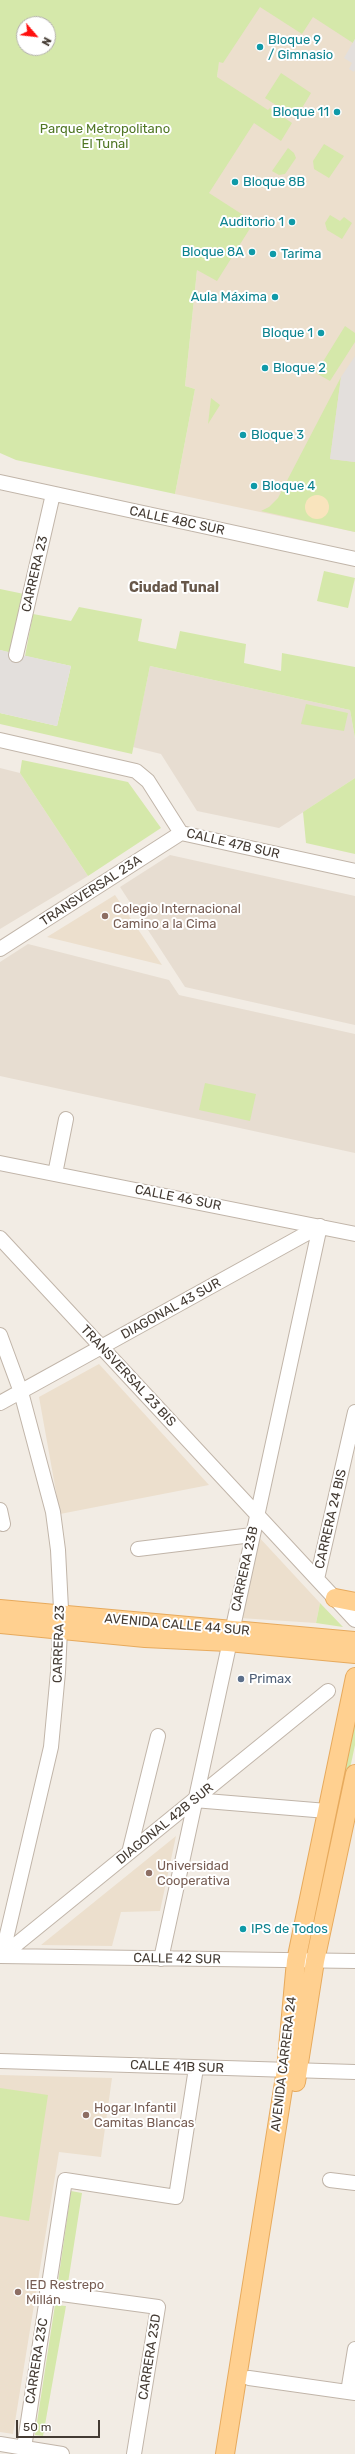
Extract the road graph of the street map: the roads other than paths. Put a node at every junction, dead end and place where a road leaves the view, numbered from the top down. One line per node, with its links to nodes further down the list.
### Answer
1 (0, 482): 2 (street, CALLE 48C SUR)
2 (53, 494): 3 (street, CALLE 48C SUR); 4 (street, CARRERA 23)
3 (355, 559)
4 (16, 655)
5 (0, 740): 6 (street, CALLE 47B SUR)
6 (181, 833): 7 (street, CALLE 47B SUR); 8 (street, TRANSVERSAL 23A)
7 (355, 871)
8 (0, 949)
9 (66, 1119): 11 (street)
10 (0, 1163): 11 (street, CALLE 46 SUR)
11 (55, 1174): 12 (street, CALLE 46 SUR)
12 (320, 1226): 13 (street, CALLE 46 SUR); 16 (street, DIAGONAL 43 SUR); 21 (street, CARRERA 23B)
13 (355, 1234)
14 (0, 1238): 16 (street, TRANSVERSAL 23 BIS)
15 (0, 1335): 17 (street, CARRERA 23)
16 (102, 1347): 17 (street, DIAGONAL 43 SUR); 21 (street, TRANSVERSAL 23 BIS)
17 (21, 1392): 18 (street, DIAGONAL 43 SUR); 30 (street, CARRERA 23)
18 (0, 1403)
19 (355, 1412): 25 (street, CARRERA 24 BIS)
20 (0, 1510): 22 (street)
21 (257, 1513): 23 (street, CARRERA 23B); 25 (street, TRANSVERSAL 23 BIS)
22 (3, 1524)
23 (252, 1535): 24 (street); 32 (street, CARRERA 23B)
24 (138, 1549)
25 (317, 1579): 26 (street, TRANSVERSAL 23 BIS)
26 (335, 1598): 27 (main road); 29 (street, TRANSVERSAL 23 BIS)
27 (355, 1602)
28 (0, 1609): 30 (main road, AVENIDA CALLE 44 SUR)
29 (355, 1620)
30 (61, 1622): 31 (main road, AVENIDA CALLE 44 SUR); 32 (main road, AVENIDA CALLE 44 SUR); 42 (street, CARRERA 23)
31 (0, 1624)
32 (230, 1636): 33 (main road, AVENIDA CALLE 44 SUR); 34 (main road, AVENIDA CALLE 44 SUR); 39 (street, CARRERA 23B)
33 (355, 1641)
34 (355, 1654)
35 (355, 1676): 40 (main road, AVENIDA CARRERA 24)
36 (328, 1691): 39 (street, DIAGONAL 42B SUR)
37 (158, 1736): 41 (street)
38 (355, 1774): 45 (main road, AVENIDA CARRERA 24)
39 (194, 1800): 40 (street); 41 (street, DIAGONAL 42B SUR); 43 (street, CARRERA 23B)
40 (327, 1811): 44 (main road, AVENIDA CARRERA 24)
41 (129, 1853): 42 (street, DIAGONAL 42B SUR)
42 (1, 1956): 43 (street, CALLE 42 SUR)
43 (160, 1959): 44 (street, CALLE 42 SUR)
44 (296, 1961): 45 (street, CALLE 42 SUR); 49 (main road, AVENIDA CARRERA 24)
45 (315, 1961): 46 (street, CALLE 42 SUR); 49 (main road, AVENIDA CARRERA 24)
46 (355, 1961)
47 (0, 2061): 48 (street, CALLE 41B SUR)
48 (196, 2068): 49 (street, CALLE 41B SUR); 53 (street, CARRERA 23C)
49 (292, 2070): 50 (street, CALLE 41B SUR); 55 (main road, AVENIDA CARRERA 24); 61 (main road, AVENIDA CARRERA 24)
50 (355, 2072)
51 (330, 2180): 52 (street)
52 (355, 2183)
53 (48, 2292): 58 (street, CARRERA 23C); 60 (street, CARRERA 23D)
54 (355, 2350): 56 (street)
55 (250, 2378): 56 (street); 62 (main road, AVENIDA CARRERA 24)
56 (352, 2393)
57 (0, 2444): 58 (street)
58 (24, 2448): 59 (street)
59 (62, 2454)
60 (134, 2454)
61 (226, 2454)
62 (238, 2454)

